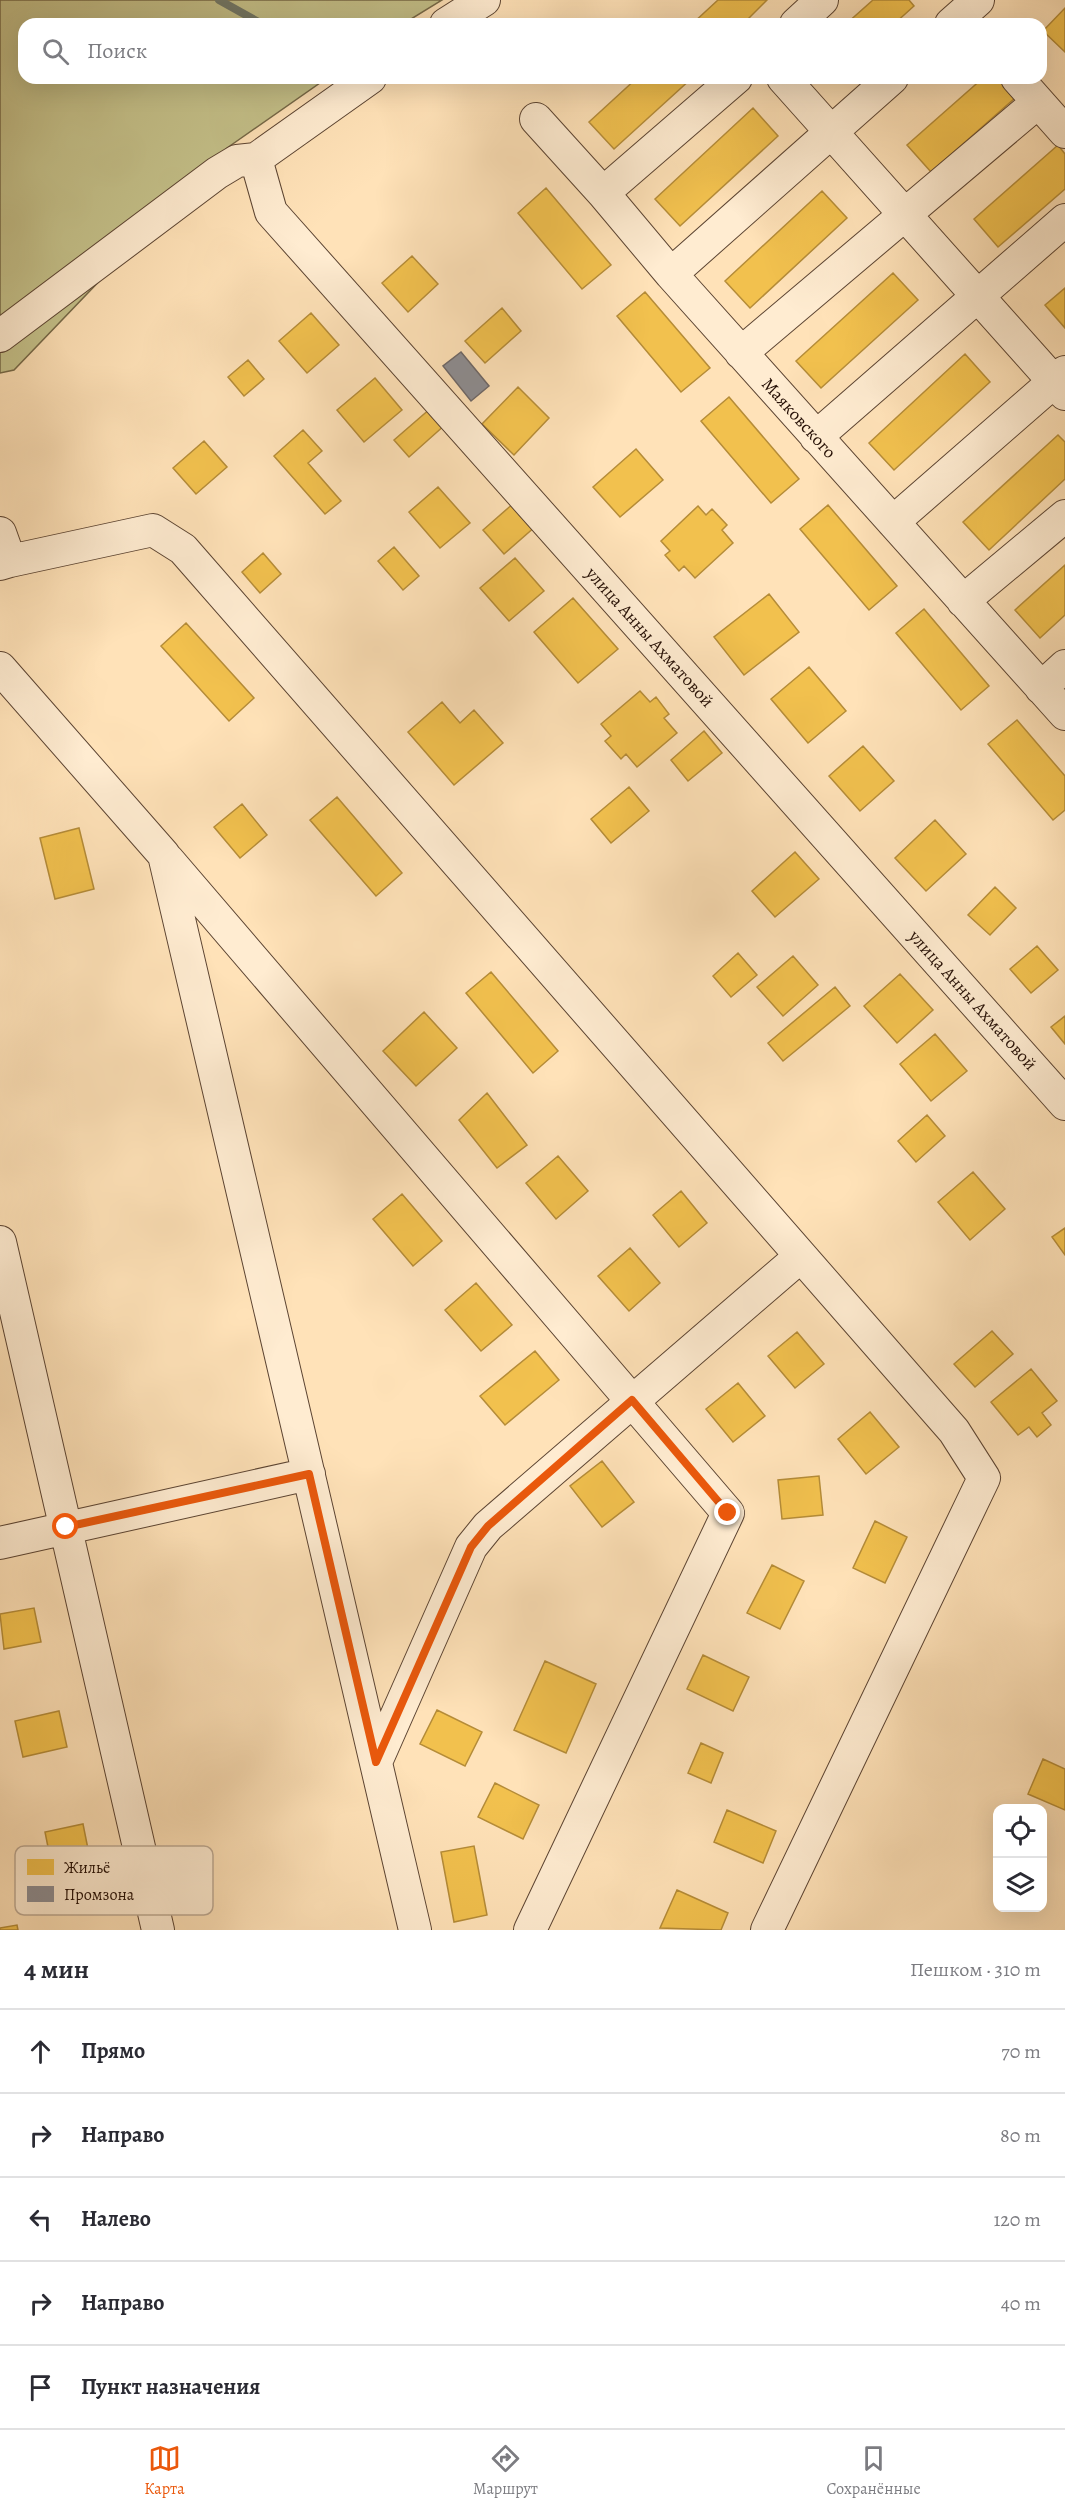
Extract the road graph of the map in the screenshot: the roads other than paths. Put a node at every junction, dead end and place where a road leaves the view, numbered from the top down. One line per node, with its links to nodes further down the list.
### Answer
1 (484, 0): 3 (lane)
2 (822, 0): 4 (lane)
3 (456, 18)
4 (802, 18)
5 (362, 84): 14 (lane)
6 (729, 84): 15 (lane)
7 (788, 84): 13 (lane)
8 (885, 84): 13 (lane)
9 (1022, 84): 10 (lane)
10 (1038, 102): 12 (lane); 16 (lane)
11 (536, 119): 15 (lane, Маяковского)
12 (1065, 132)
13 (831, 134): 16 (lane); 18 (lane)
14 (256, 159): 20 (lane); 33 (lane, улица Анны Ахматовой)
15 (603, 193): 18 (lane, Маяковского)
16 (904, 216): 19 (lane); 21 (lane)
17 (1065, 220): 19 (lane)
18 (671, 274): 21 (lane, Маяковского)
19 (977, 296): 22 (lane); 23 (lane)
20 (0, 336)
21 (741, 353): 23 (lane, Маяковского)
22 (1061, 382): 25 (lane)
23 (816, 436): 25 (lane, Маяковского)
24 (1065, 516): 27 (lane)
25 (893, 522): 27 (lane, Маяковского)
26 (3, 552): 35 (lane)
27 (963, 601): 30 (lane, Маяковского)
28 (1065, 666): 30 (lane)
29 (0, 668): 32 (lane)
30 (1041, 688): 31 (lane, Маяковского)
31 (1065, 714)
32 (164, 855): 36 (lane); 37 (lane)
33 (1065, 1104)
34 (0, 1242): 38 (lane)
35 (801, 1256): 36 (lane); 46 (lane)
36 (632, 1400): 40 (lane); 45 (lane)
37 (309, 1474): 38 (lane); 40 (lane)
38 (66, 1527): 39 (lane); 41 (lane)
39 (0, 1543)
40 (376, 1762): 44 (lane)
41 (139, 1846)
42 (155, 1915): 43 (lane)
43 (158, 1930)
44 (415, 1930)
45 (530, 1930)
46 (767, 1930)

